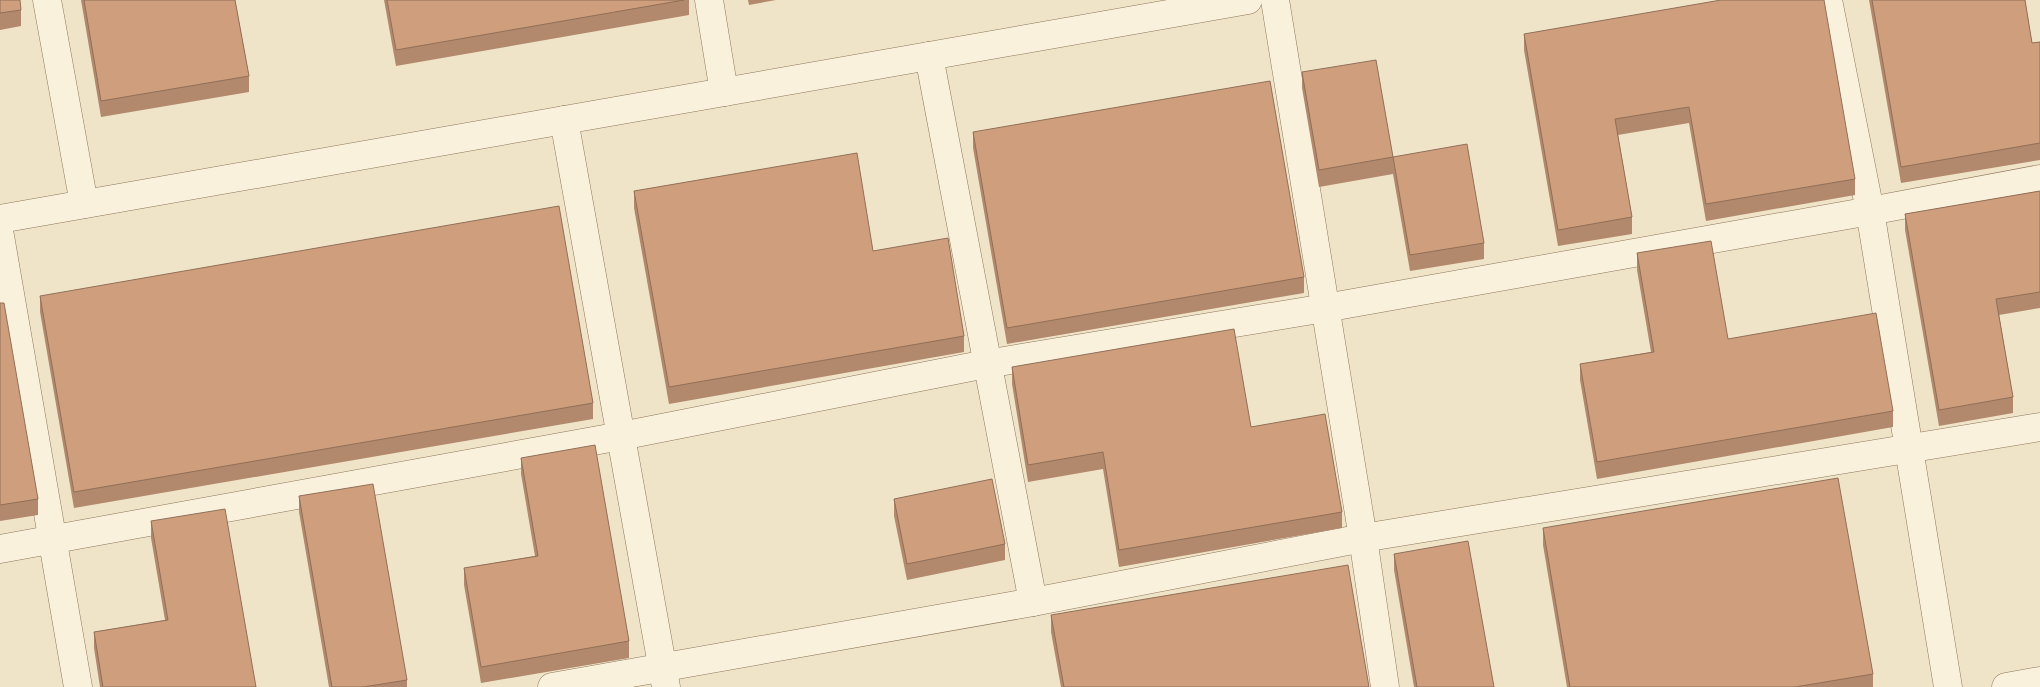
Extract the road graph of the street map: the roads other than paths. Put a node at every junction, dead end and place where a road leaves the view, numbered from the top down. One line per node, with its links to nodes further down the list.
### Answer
1 (47, 0): 10 (street)
2 (709, 0): 7 (street)
3 (1248, 0): 6 (street)
4 (1275, 0): 14 (street)
5 (1828, 0): 11 (street)
6 (929, 56): 7 (street); 15 (street)
7 (724, 92): 8 (street)
8 (564, 120): 10 (street); 17 (street)
9 (2040, 179): 11 (street)
10 (84, 204): 12 (street)
11 (1870, 212): 14 (street); 18 (street)
12 (0, 219)
13 (0, 236): 20 (street)
14 (1325, 308): 15 (street); 19 (street)
15 (986, 364): 17 (street); 22 (street)
16 (2040, 427): 18 (street)
17 (621, 436): 20 (street); 23 (street)
18 (1909, 449): 19 (street); 28 (street)
19 (1364, 538): 22 (street); 27 (street)
20 (53, 540): 21 (street); 25 (street)
21 (0, 549)
22 (1033, 602): 23 (street)
23 (664, 677): 26 (street)
24 (2040, 681): 29 (street)
25 (78, 687)
26 (552, 687)
27 (1384, 687)
28 (1948, 687)
29 (2006, 687)

